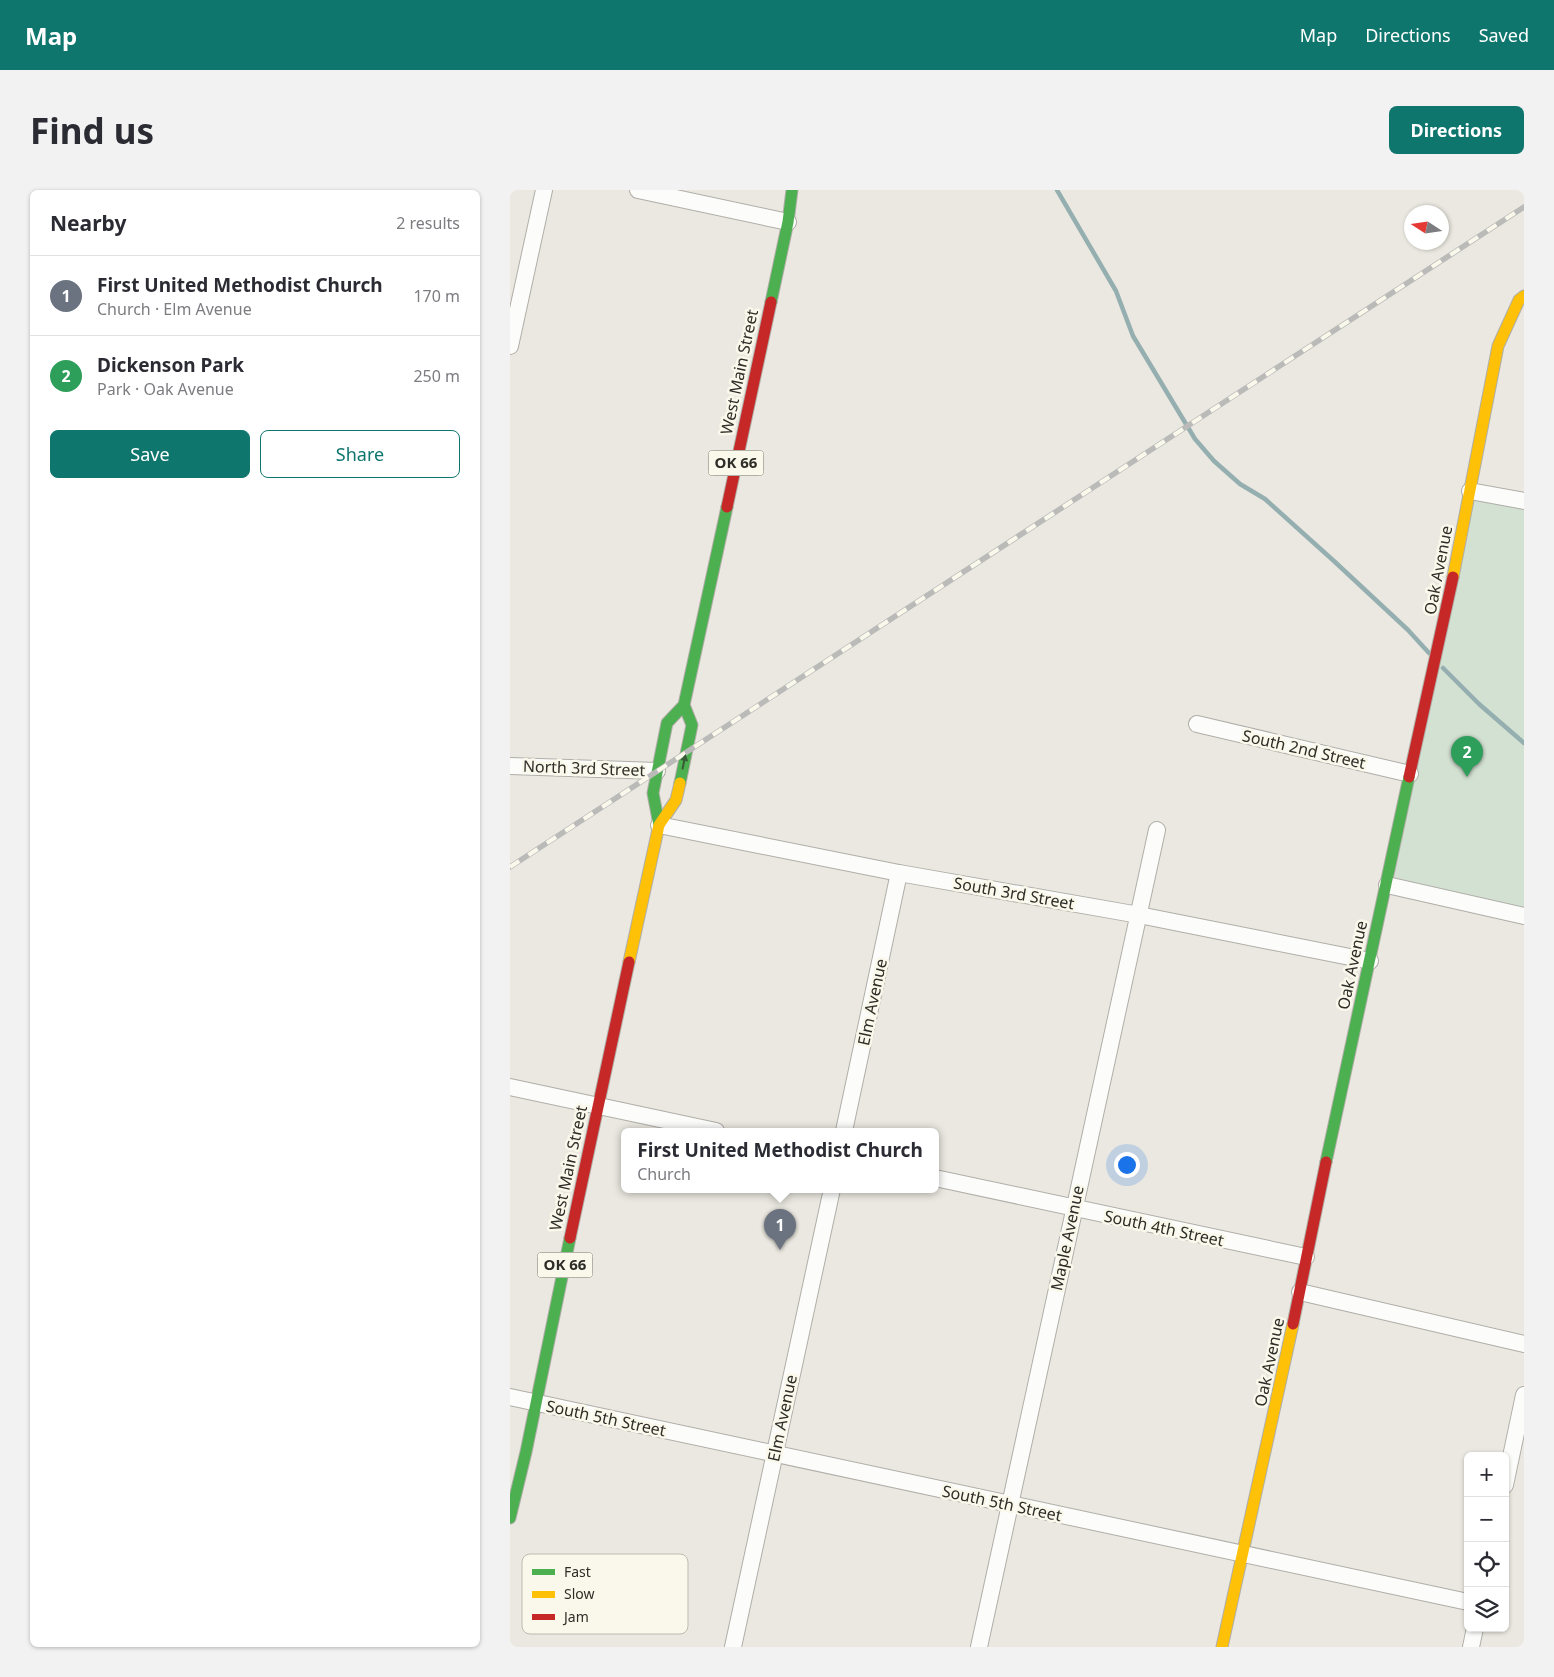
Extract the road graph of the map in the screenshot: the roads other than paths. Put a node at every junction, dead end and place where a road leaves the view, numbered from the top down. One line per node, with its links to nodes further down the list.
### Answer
1 (544, 190): 7 (street)
2 (638, 190): 5 (street)
3 (792, 190): 5 (main road, West Main Street / OK 66)
4 (800, 190): 5 (main road, West Main Street / OK 66)
5 (788, 222): 10 (main road, West Main Street / OK 66)
6 (1524, 296): 8 (main road, Oak Avenue)
7 (510, 346)
8 (1470, 491): 9 (street); 14 (main road, Oak Avenue)
9 (1524, 501)
10 (684, 705): 13 (main road, West Main Street / OK 66); 15 (main road, West Main Street / OK 66, one-way to 10)
11 (1197, 724): 14 (street, South 2nd Street)
12 (510, 766): 13 (street, North 3rd Street)
13 (657, 771): 15 (main road, West Main Street / OK 66)
14 (1410, 774): 18 (main road, Oak Avenue)
15 (659, 825): 17 (street, South 3rd Street); 23 (main road, West Main Street / OK 66)
16 (1157, 830): 19 (street, Maple Avenue)
17 (899, 873): 19 (street, South 3rd Street); 25 (street, Elm Avenue)
18 (1387, 885): 20 (street); 21 (main road, Oak Avenue)
19 (1139, 915): 21 (street, South 3rd Street); 28 (street, Maple Avenue)
20 (1524, 916)
21 (1370, 961): 29 (main road, Oak Avenue)
22 (510, 1087): 23 (street)
23 (598, 1107): 24 (street); 34 (main road, West Main Street / OK 66)
24 (701, 1128)
25 (845, 1128)
26 (939, 1179): 28 (street, South 4th Street)
27 (831, 1193): 35 (street, Elm Avenue)
28 (1073, 1209): 29 (street, South 4th Street); 37 (street, Maple Avenue)
29 (1306, 1257): 30 (main road, Oak Avenue)
30 (1300, 1292): 31 (street); 39 (main road, Oak Avenue)
31 (1524, 1344)
32 (1524, 1395): 36 (street)
33 (510, 1397): 34 (street, South 5th Street)
34 (536, 1403): 35 (street, South 5th Street); 38 (main road, West Main Street / OK 66)
35 (774, 1454): 37 (street, South 5th Street); 42 (street, Elm Avenue)
36 (1509, 1466)
37 (1009, 1505): 39 (street, South 5th Street); 43 (street, Maple Avenue)
38 (510, 1518)
39 (1243, 1554): 40 (street, South 5th Street); 44 (main road, Oak Avenue)
40 (1464, 1601)
41 (1474, 1632): 45 (street)
42 (733, 1647)
43 (979, 1647)
44 (1222, 1647)
45 (1472, 1647)

